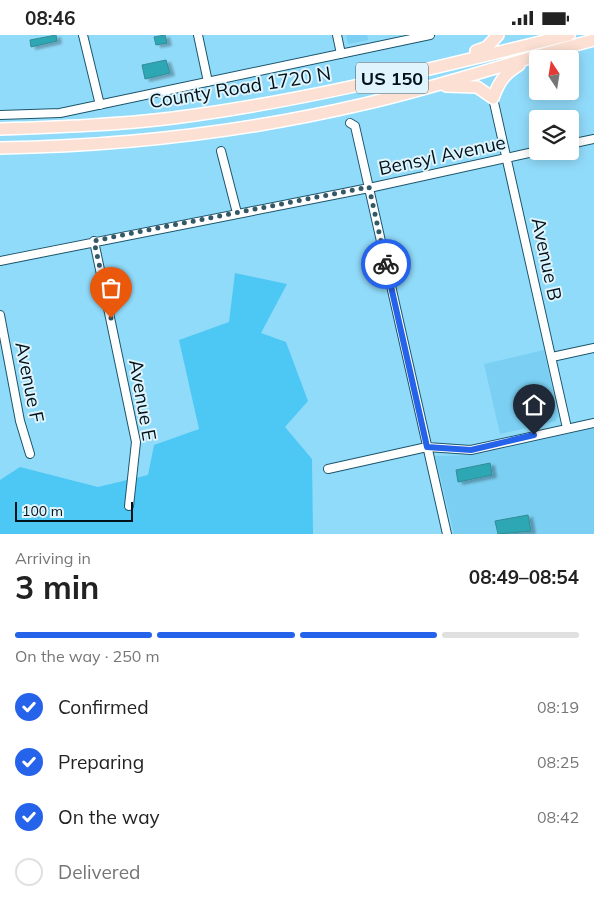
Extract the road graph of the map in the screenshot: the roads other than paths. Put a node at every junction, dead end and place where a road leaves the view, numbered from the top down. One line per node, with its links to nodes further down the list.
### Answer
1 (84, 35): 18 (street)
2 (198, 35): 15 (street)
3 (337, 35): 11 (street)
4 (430, 35): 11 (street)
5 (498, 35): 14 (main road)
6 (528, 35): 8 (main road)
7 (569, 35): 8 (main road, County Road 1720 N / US 150)
8 (556, 38): 14 (main road, County Road 1720 N / US 150)
9 (594, 40): 10 (main road, US 150)
10 (558, 50)
11 (341, 54): 15 (street)
12 (529, 58): 16 (main road, US 150)
13 (529, 59): 17 (main road)
14 (444, 65): 21 (main road, County Road 1720 N / US 150)
15 (208, 82): 18 (street)
16 (432, 86): 17 (main road); 24 (main road, County Road 1720 N / US 150)
17 (493, 98): 27 (street, Avenue B)
18 (100, 105): 19 (street)
19 (0, 115)
20 (350, 123): 28 (street)
21 (0, 129)
22 (594, 139): 23 (street)
23 (579, 142)
24 (0, 148)
25 (222, 151): 29 (street)
26 (529, 153): 27 (street, Bensyl Avenue)
27 (508, 157): 28 (street, Bensyl Avenue); 34 (street, Avenue B)
28 (369, 187): 29 (street, Bensyl Avenue); 37 (street)
29 (237, 213): 30 (street, Bensyl Avenue)
30 (94, 241): 31 (street, Bensyl Avenue); 40 (street, Avenue E)
31 (0, 261)
32 (0, 315): 38 (street, Avenue F)
33 (594, 348): 34 (street)
34 (552, 357): 36 (street, Avenue B)
35 (594, 423): 36 (street)
36 (567, 428): 37 (street)
37 (427, 447): 39 (street); 41 (street)
38 (30, 454)
39 (328, 469)
40 (129, 506)
41 (447, 534)

